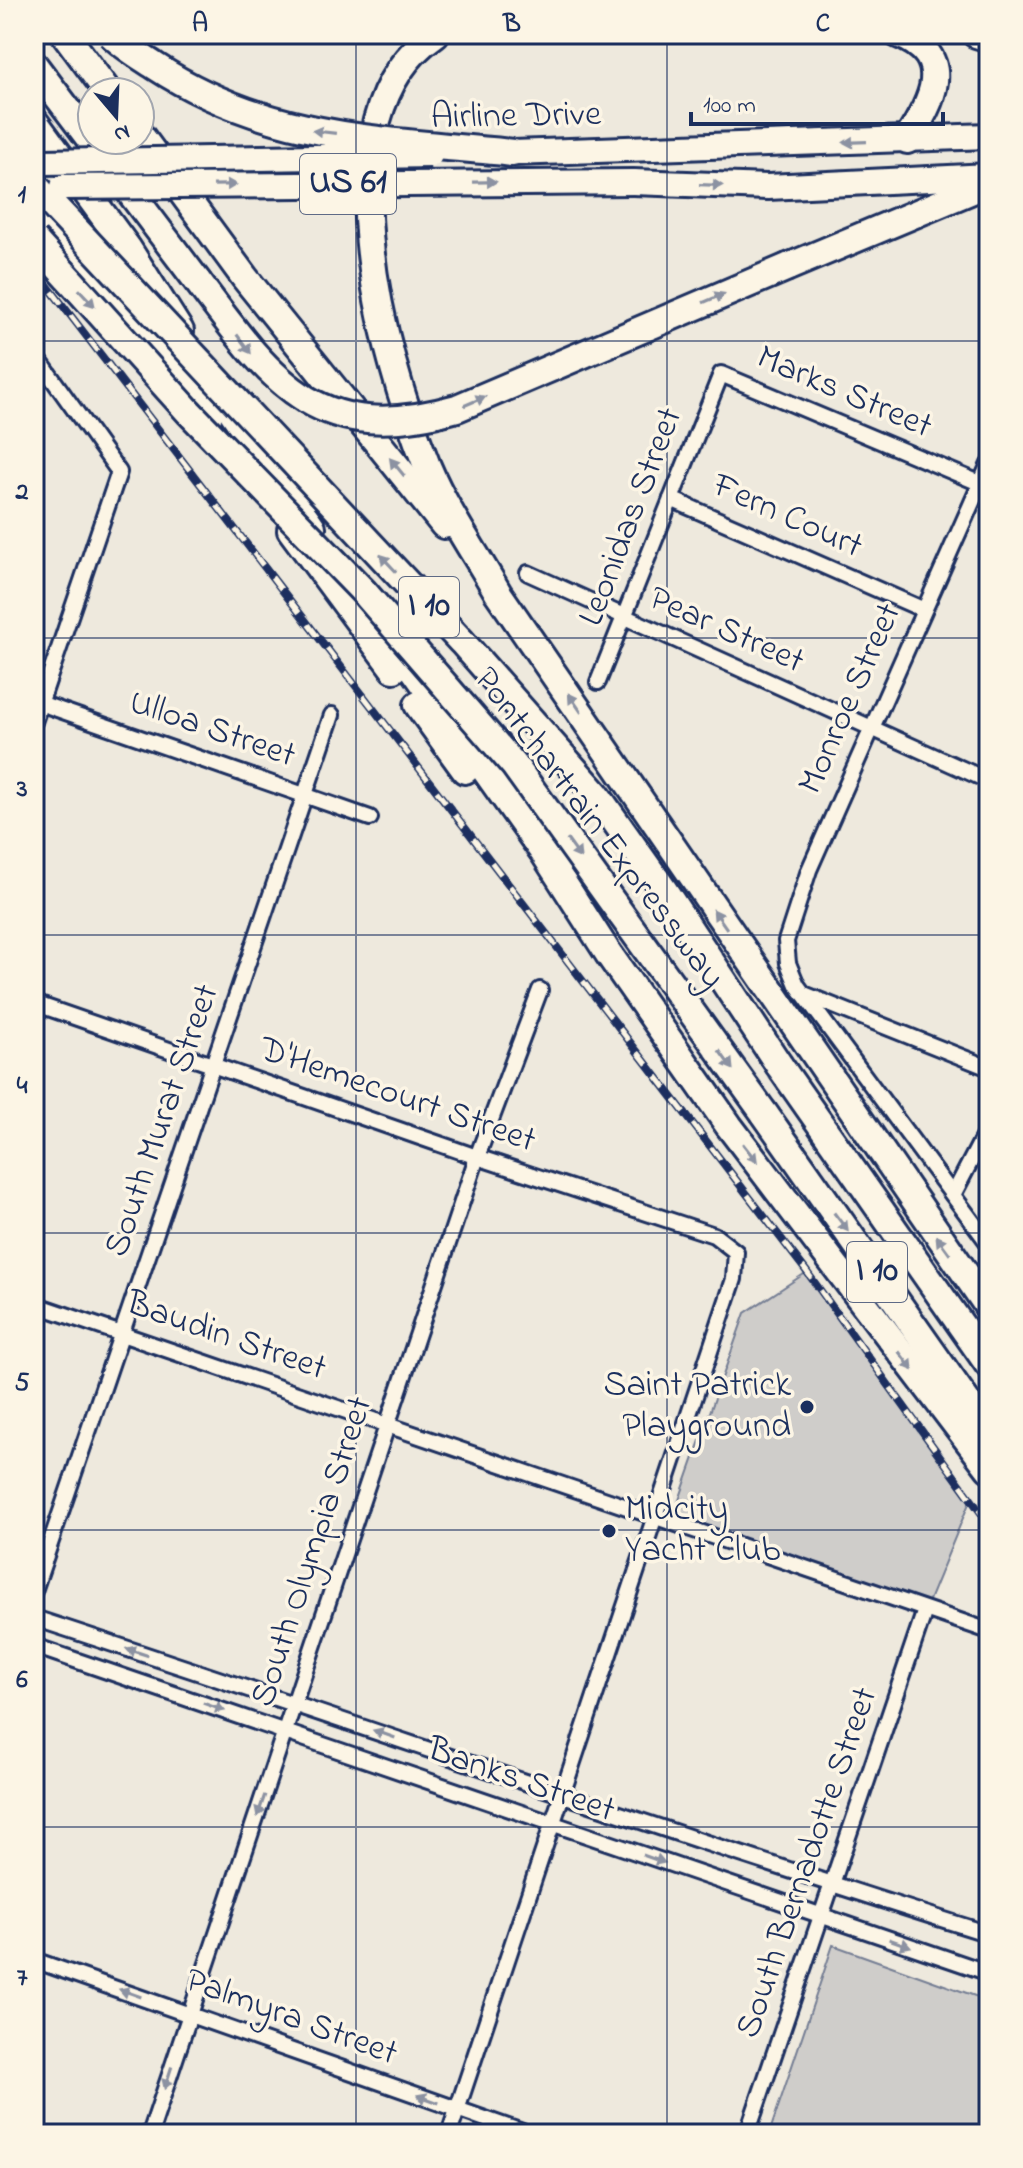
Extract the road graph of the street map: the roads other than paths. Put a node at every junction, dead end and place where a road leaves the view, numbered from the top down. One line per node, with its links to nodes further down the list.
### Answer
1 (65, 34): 8 (highway)
2 (111, 34): 12 (highway, one-way to 2, bridge)
3 (435, 34): 26 (highway)
4 (898, 34): 11 (highway)
5 (976, 34): 6 (highway)
6 (989, 38)
7 (34, 65): 16 (highway, one-way to 16, bridge)
8 (96, 76)
9 (34, 121): 37 (highway, bridge)
10 (989, 136): 11 (highway, Airline Drive / US 61)
11 (907, 140): 12 (highway, Airline Drive / US 61, one-way to 12)
12 (513, 153): 14 (highway, Airline Drive / US 61, bridge)
13 (155, 156): 26 (highway, one-way to 13, bridge)
14 (39, 173): 50 (highway, Pontchartrain Expressway / I 10, one-way to 14, bridge)
15 (989, 176): 17 (highway, Airline Drive / US 61, one-way to 15, bridge)
16 (989, 183)
17 (63, 187)
18 (34, 207): 37 (highway, bridge)
19 (34, 240): 52 (highway, Pontchartrain Expressway / I 10, one-way to 52, bridge)
20 (34, 353): 30 (street)
21 (721, 374): 23 (street, Marks Street); 24 (street, Leonidas Street)
22 (989, 464): 23 (street, Monroe Street)
23 (985, 485): 27 (street, Monroe Street)
24 (671, 499): 27 (street, Fern Court); 28 (street, Leonidas Street)
25 (528, 573): 28 (street, Pear Street)
26 (498, 593): 48 (highway, one-way to 26)
27 (922, 609): 33 (street, Monroe Street)
28 (625, 619): 29 (street, Leonidas Street); 33 (street, Pear Street)
29 (598, 682)
30 (37, 702): 32 (street); 35 (street, Ulloa Street)
31 (332, 715): 35 (street, South Murat Street)
32 (34, 722)
33 (870, 728): 34 (street, Pear Street); 39 (street, Monroe Street)
34 (989, 781)
35 (306, 793): 36 (street, Ulloa Street); 41 (street, South Murat Street)
36 (370, 818)
37 (608, 953): 53 (highway, one-way to 53)
38 (540, 990): 44 (street, South Olympia Street)
39 (803, 994): 42 (street); 45 (street)
40 (34, 1003): 41 (street, D'Hemecourt Street)
41 (214, 1063): 44 (street, D'Hemecourt Street); 49 (street, South Murat Street)
42 (989, 1068)
43 (989, 1126): 45 (street)
44 (477, 1157): 51 (street, South Olympia Street); 54 (street, D'Hemecourt Street)
45 (953, 1195): 46 (street)
46 (989, 1244)
47 (34, 1304): 49 (street, Baudin Street)
48 (989, 1308)
49 (123, 1334): 51 (street, Baudin Street); 55 (street, South Murat Street)
50 (989, 1365)
51 (386, 1424): 54 (street, Baudin Street); 60 (street, South Olympia Street)
52 (989, 1433)
53 (989, 1468)
54 (655, 1518): 56 (street, Baudin Street); 62 (street)
55 (34, 1591)
56 (925, 1610): 58 (street, Baudin Street); 64 (street, South Bernadotte Street)
57 (34, 1618): 60 (street, Banks Street, one-way to 57)
58 (989, 1631)
59 (34, 1646): 61 (street, Banks Street, one-way to 61)
60 (296, 1703): 61 (street, South Olympia Street); 62 (street, Banks Street, one-way to 60)
61 (286, 1732): 63 (street, Banks Street); 69 (street, South Olympia Street, one-way to 69)
62 (563, 1797): 63 (street); 64 (street, Banks Street)
63 (554, 1824): 65 (street, Banks Street, one-way to 65); 70 (street)
64 (833, 1885): 65 (street, South Bernadotte Street); 66 (street, Banks Street)
65 (823, 1917): 68 (street, Banks Street, one-way to 68); 74 (street, South Bernadotte Street)
66 (989, 1934)
67 (34, 1960): 69 (street, Palmyra Street, one-way to 67)
68 (989, 1973)
69 (190, 2013): 70 (street, Palmyra Street, one-way to 69); 71 (street, South Olympia Street, one-way to 71)
70 (457, 2110): 72 (street); 73 (street, Palmyra Street)
71 (150, 2134)
72 (449, 2134)
73 (528, 2134)
74 (747, 2134)

